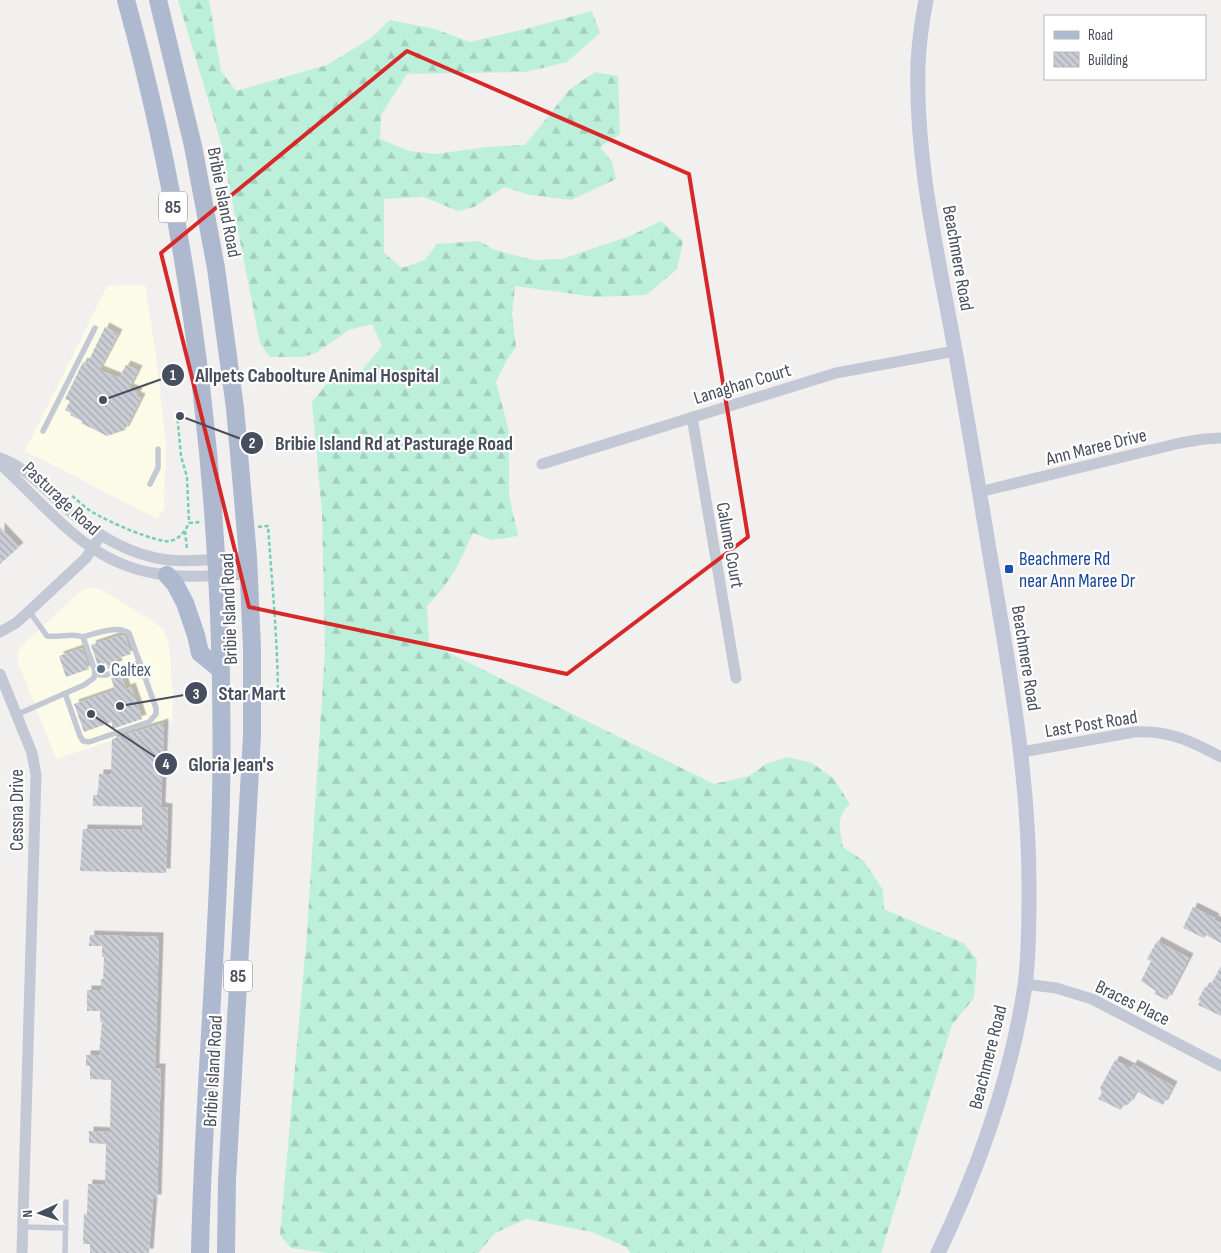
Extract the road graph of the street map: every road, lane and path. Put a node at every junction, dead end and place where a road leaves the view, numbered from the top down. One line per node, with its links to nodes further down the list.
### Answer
1 (126, 0): 20 (main road, Bribie Island Road / 85)
2 (158, 0): 19 (main road, Bribie Island Road / 85)
3 (926, 0): 5 (main road, Beachmere Road)
4 (95, 328): 8 (lane)
5 (955, 352): 7 (street, Lanaghan Court); 15 (main road, Beachmere Road)
6 (177, 413): 16 (path)
7 (692, 417): 13 (street, Lanaghan Court); 29 (street, Calume Court)
8 (43, 431)
9 (1221, 438): 15 (street, Ann Maree Drive)
10 (158, 449): 14 (lane)
11 (0, 458): 17 (street, Pasturage Road)
12 (0, 464): 18 (street, Pasturage Road)
13 (542, 464)
14 (150, 484)
15 (980, 492): 32 (main road, Beachmere Road)
16 (189, 523)
17 (100, 536): 18 (street); 20 (street, Pasturage Road)
18 (92, 549): 21 (street, Pasturage Road); 22 (street)
19 (248, 565): 20 (street, Pasturage Road); 20 (street, Pasturage Road); 42 (main road, Bribie Island Road / 85)
20 (217, 566): 21 (street, Pasturage Road); 26 (main road, Bribie Island Road / 85)
21 (167, 575): 26 (main road)
22 (29, 611): 23 (street); 24 (lane)
23 (0, 632)
24 (83, 637): 25 (lane); 27 (lane)
25 (140, 662): 27 (lane); 30 (lane)
26 (221, 670): 41 (main road, Bribie Island Road / 85)
27 (95, 671): 30 (lane)
28 (0, 674): 31 (street, Cessna Drive)
29 (736, 678)
30 (65, 694): 31 (lane)
31 (16, 714): 37 (street, Cessna Drive)
32 (1022, 752): 33 (street, Last Post Road); 34 (main road, Beachmere Road)
33 (1221, 756)
34 (1025, 984): 35 (street, Braces Place); 43 (main road, Beachmere Road)
35 (1221, 1066)
36 (66, 1202): 38 (lane)
37 (22, 1227): 38 (lane); 39 (street, Cessna Drive)
38 (66, 1228): 40 (lane)
39 (22, 1253)
40 (65, 1253)
41 (200, 1253)
42 (226, 1253)
43 (938, 1253)

